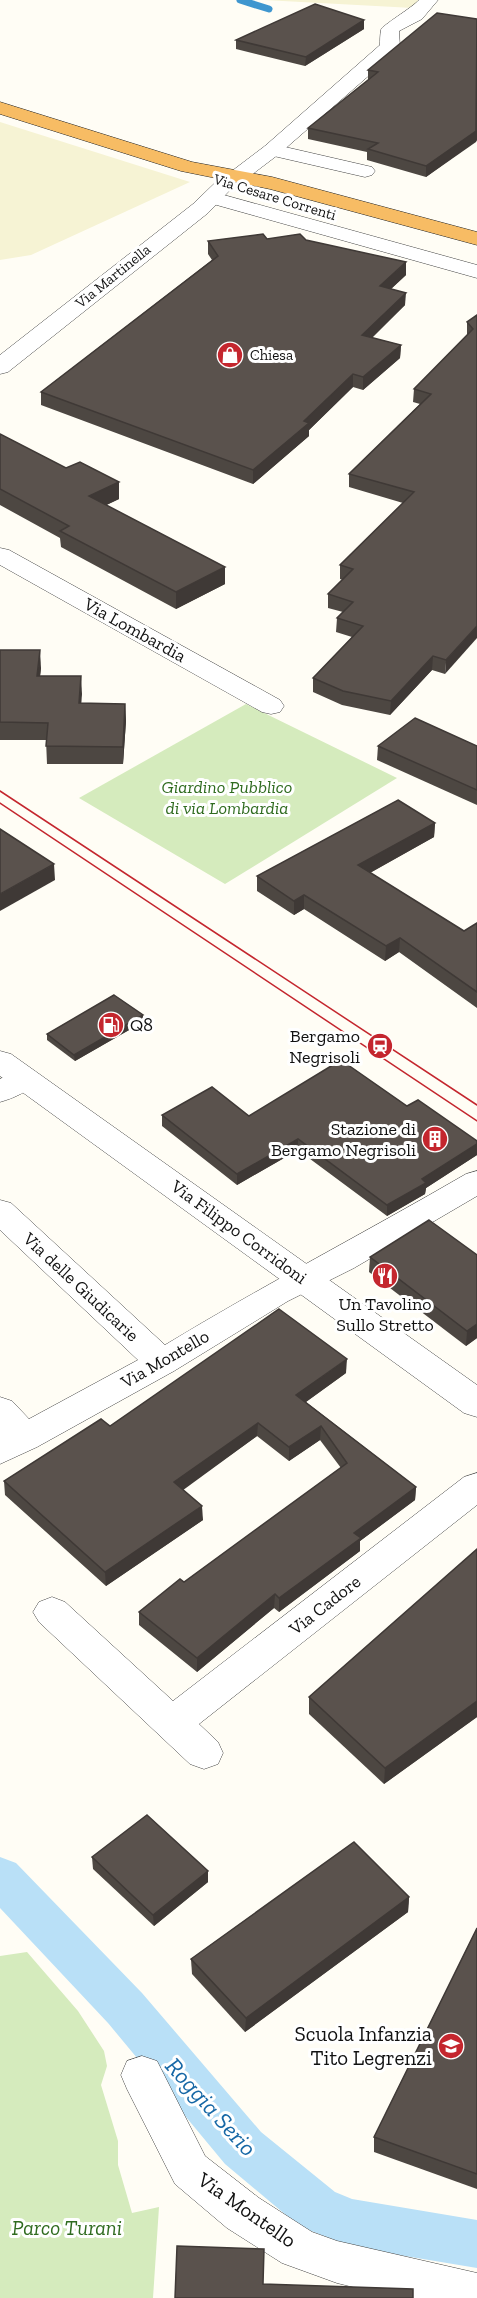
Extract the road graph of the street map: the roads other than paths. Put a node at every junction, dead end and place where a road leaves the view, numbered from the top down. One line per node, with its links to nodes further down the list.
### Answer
1 (429, 0): 3 (street, Via Martinella)
2 (5, 109): 5 (highway, Via Cesare Correnti)
3 (272, 150): 4 (street); 5 (street, Via Martinella)
4 (365, 171)
5 (226, 186): 6 (highway, Via Cesare Correnti); 7 (highway, Via Cesare Correnti); 8 (street, Via Cesare Correnti); 9 (street, Via Martinella)
6 (477, 239)
7 (477, 254)
8 (477, 272)
9 (0, 367)
10 (0, 555): 11 (street, Via Lombardia)
11 (271, 706)
12 (8, 1077): 15 (street, Via Filippo Corridoni)
13 (477, 1182): 15 (street, Via Montello)
14 (0, 1211): 16 (street, Via delle Giudicarie)
15 (303, 1278): 16 (street, Via Montello); 17 (street, Via Filippo Corridoni)
16 (162, 1362): 19 (street, Via Montello)
17 (477, 1404)
18 (0, 1410): 19 (street, Via Montello)
19 (13, 1444)
20 (477, 1486): 22 (street, Via Cadore)
21 (52, 1612): 22 (street)
22 (173, 1723): 23 (street)
23 (204, 1753)
24 (142, 2075): 25 (street, Via Montello)
25 (477, 2295)

